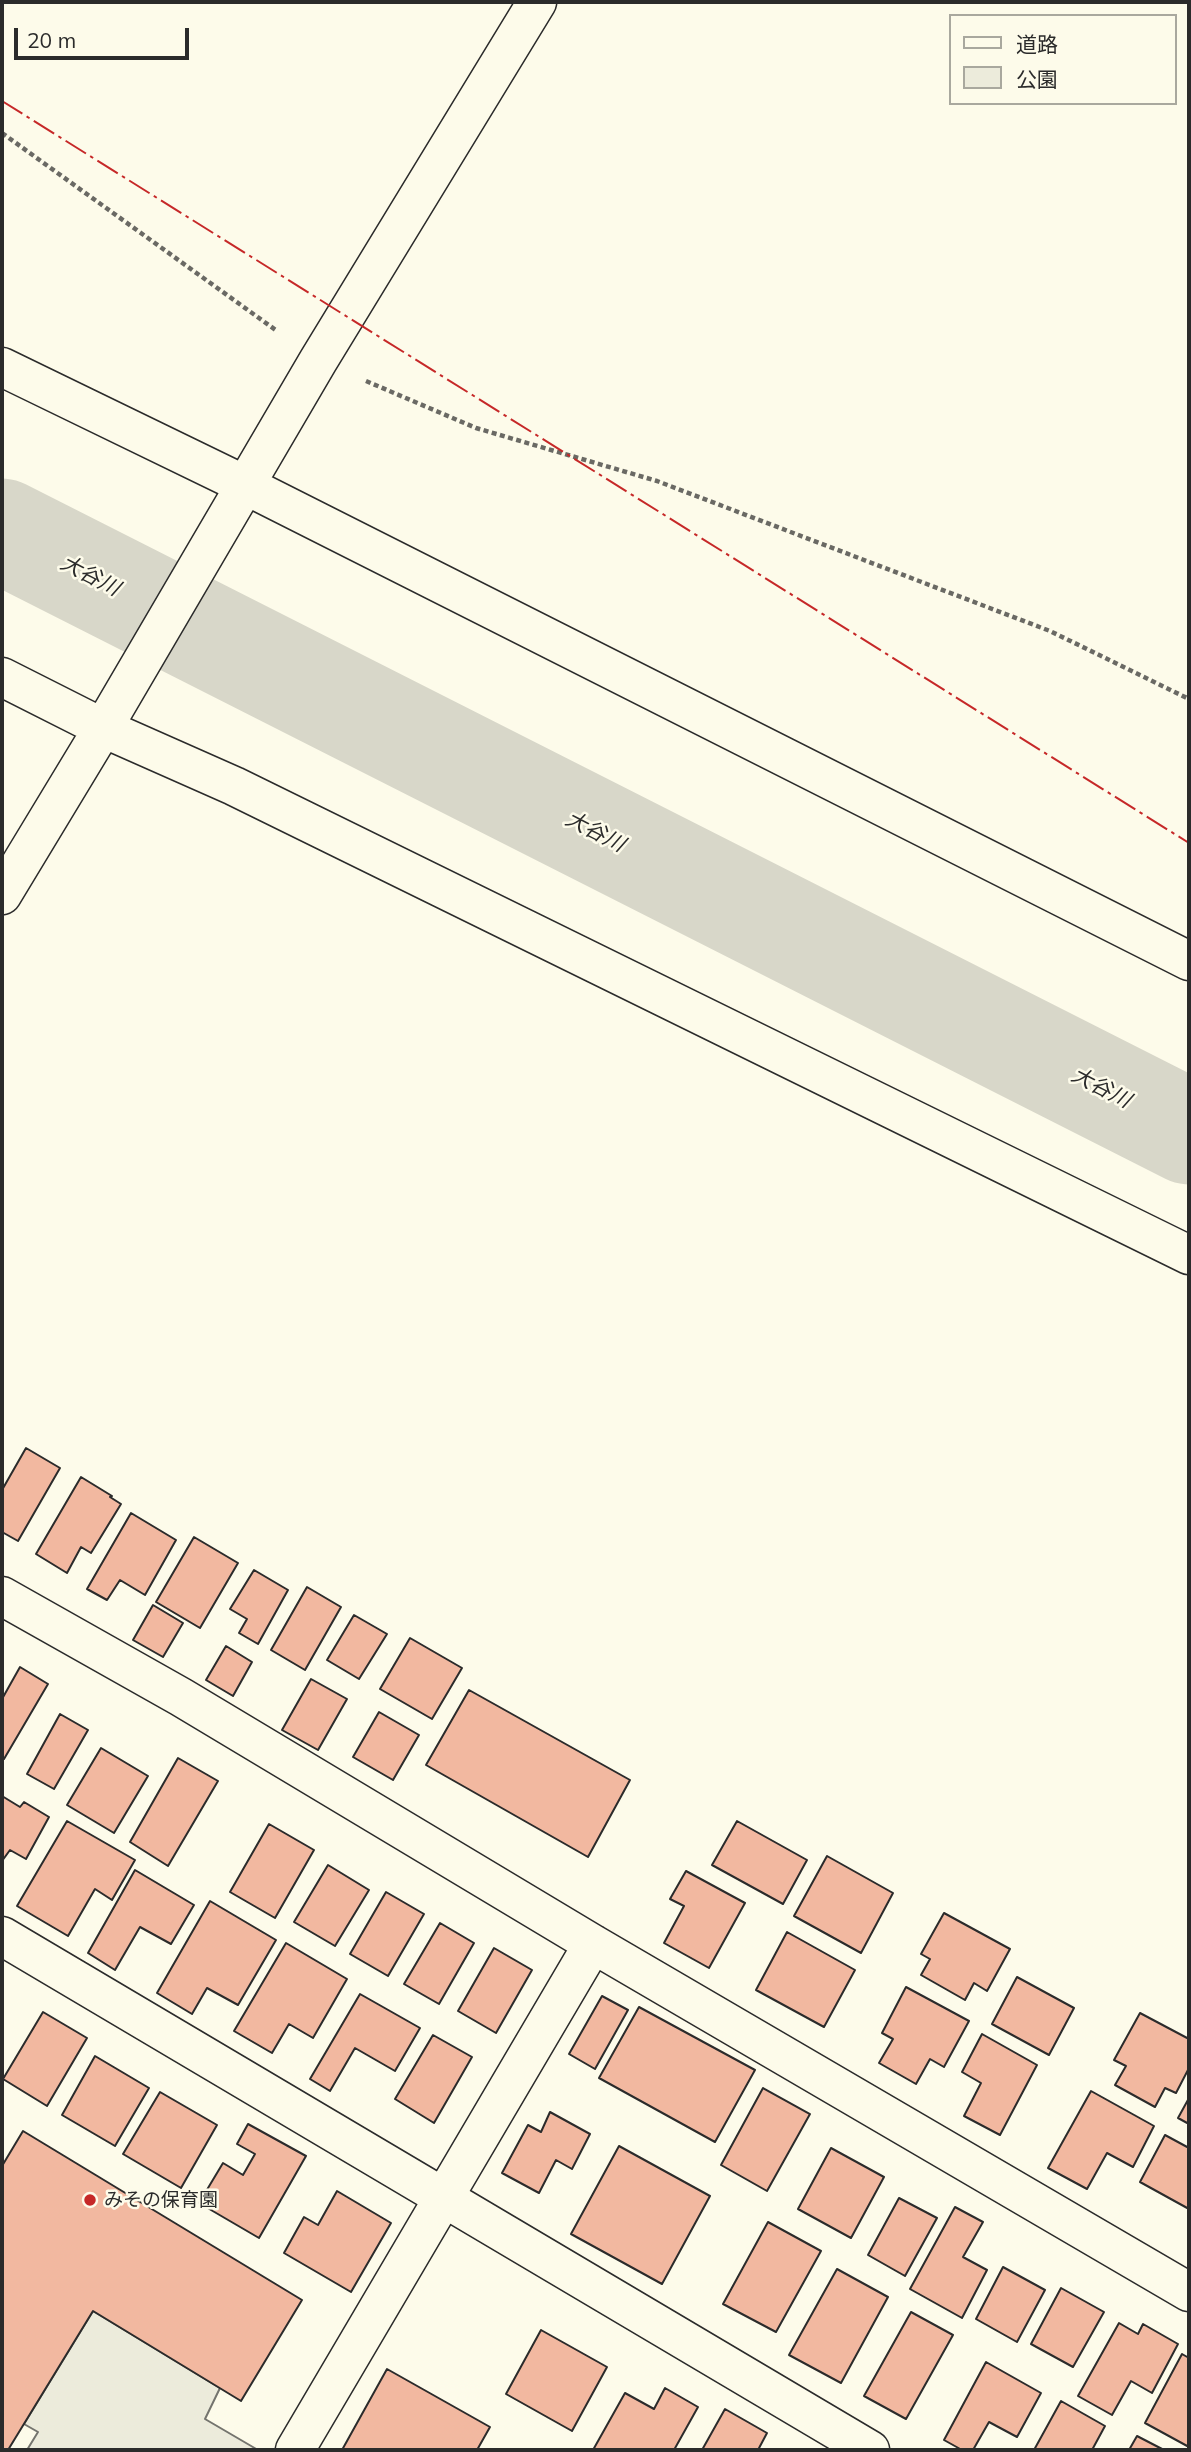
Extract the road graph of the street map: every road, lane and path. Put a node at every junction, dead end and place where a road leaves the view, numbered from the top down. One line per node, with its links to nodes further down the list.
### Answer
1 (537, 2): 3 (street)
2 (2, 133): 3 (path)
3 (318, 361): 5 (street); 7 (path)
4 (2, 367): 5 (street)
5 (242, 492): 8 (street); 10 (street)
6 (2, 677): 8 (street)
7 (1189, 699)
8 (111, 714): 9 (street); 11 (street)
9 (2, 895)
10 (1189, 961)
11 (1189, 1255)
12 (2, 1596): 14 (street)
13 (2, 1936): 15 (street)
14 (593, 1944): 15 (street); 16 (street)
15 (444, 2197): 17 (street); 18 (street)
16 (1189, 2292)
17 (295, 2450)
18 (870, 2450)

